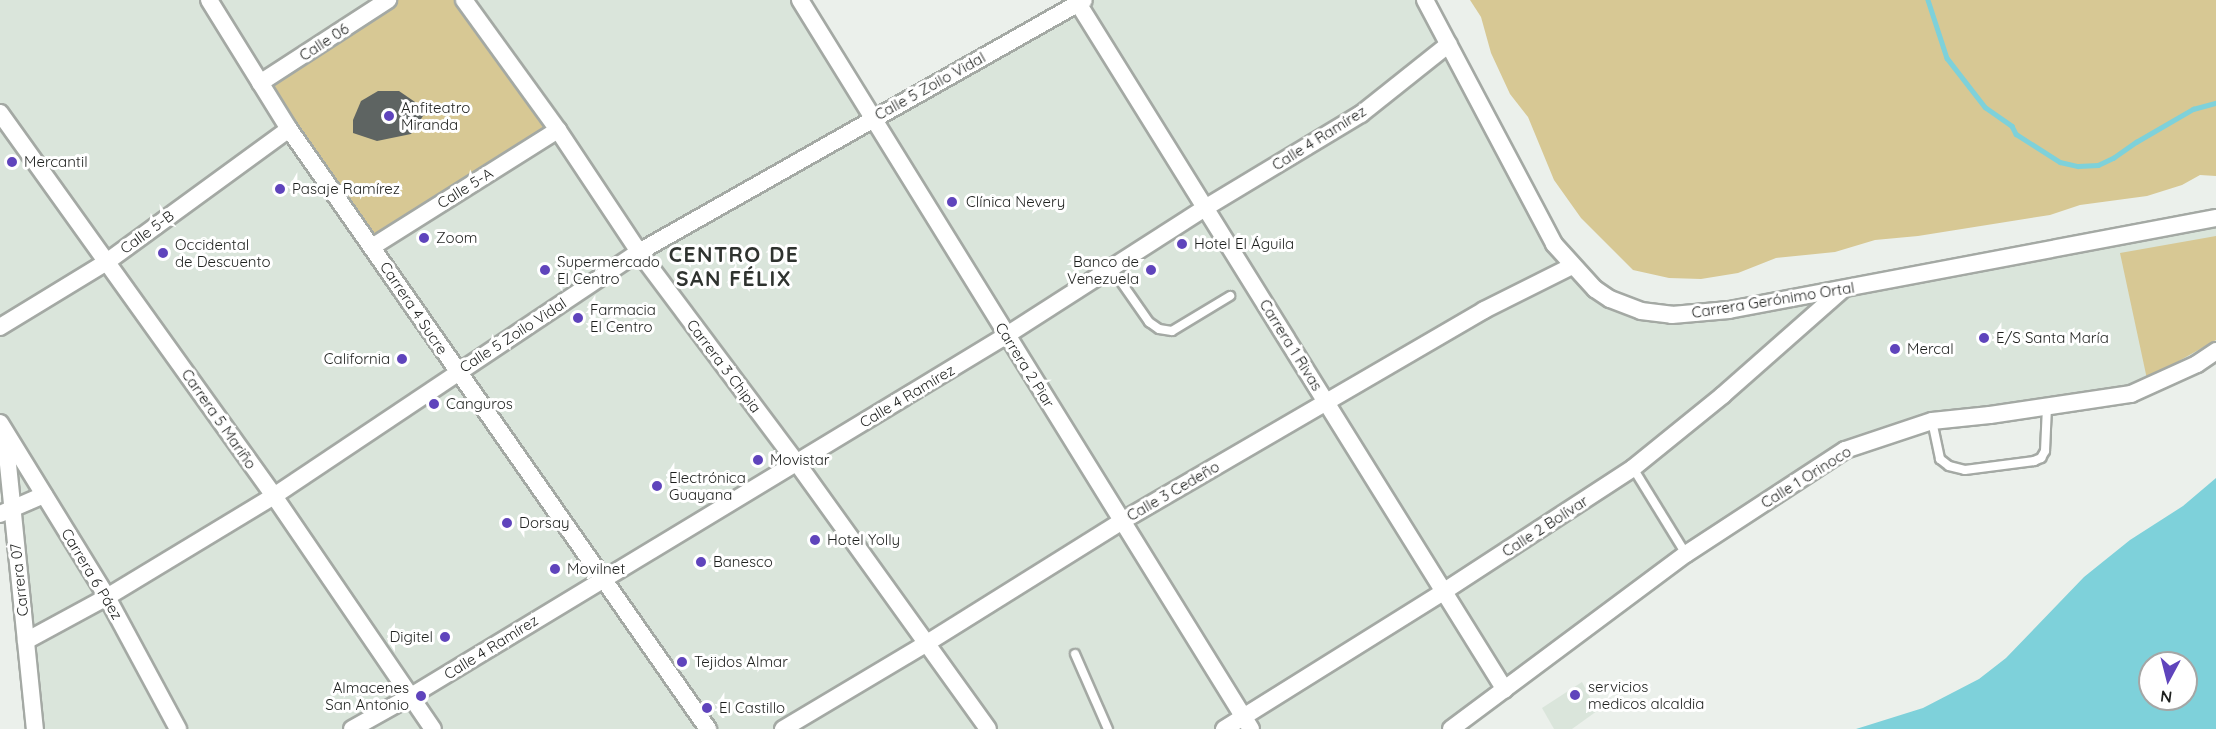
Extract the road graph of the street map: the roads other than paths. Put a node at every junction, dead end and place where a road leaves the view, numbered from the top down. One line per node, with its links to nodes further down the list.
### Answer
1 (209, 0): 8 (street, Carrera 4 Sucre)
2 (388, 0): 8 (street, Calle 06)
3 (464, 0): 12 (street, Carrera 3 Chipia)
4 (800, 0): 10 (street, Carrera 2 Piar)
5 (1425, 0): 7 (street, Carrera Gerónimo Ortal)
6 (1080, 1): 10 (street, Calle 5 Zoilo Vidal); 13 (street, Carrera 1 Rivas)
7 (1449, 44): 13 (street, Calle 4 Ramírez); 18 (street, Carrera Gerónimo Ortal)
8 (260, 83): 11 (street, Carrera 4 Sucre)
9 (0, 113): 17 (street, Carrera 5 Mariño)
10 (873, 118): 16 (street, Calle 5 Zoilo Vidal); 23 (street, Carrera 2 Piar)
11 (289, 129): 15 (street, Carrera 4 Sucre); 17 (street, Calle 5-B)
12 (558, 130): 15 (street, Calle 5-A); 16 (street, Carrera 3 Chipia)
13 (1205, 208): 19 (street, Calle 4 Ramírez); 26 (street, Carrera 1 Rivas)
14 (2216, 218): 20 (street, Carrera Gerónimo Ortal)
15 (372, 247): 25 (street, Carrera 4 Sucre)
16 (639, 252): 25 (street, Calle 5 Zoilo Vidal); 30 (street, Carrera 3 Chipia)
17 (108, 261): 22 (street, Calle 5-B); 33 (street, Carrera 5 Mariño)
18 (1572, 266): 20 (street, Carrera Gerónimo Ortal); 26 (street, Calle 3 Cedeño)
19 (1112, 268): 21 (lane); 23 (street, Calle 4 Ramírez)
20 (1843, 289): 31 (street, Calle 2 Bolívar)
21 (1230, 296)
22 (0, 327)
23 (1007, 335): 30 (street, Calle 4 Ramírez); 35 (street, Carrera 2 Piar)
24 (2216, 351): 27 (street, Calle 1 Orinoco)
25 (457, 371): 33 (street, Calle 5 Zoilo Vidal); 37 (street, Carrera 4 Sucre)
26 (1327, 403): 35 (street, Calle 3 Cedeño); 38 (street, Carrera 1 Rivas)
27 (2047, 407): 28 (street, Calle 1 Orinoco); 28 (lane)
28 (1932, 421): 36 (street, Calle 1 Orinoco)
29 (2, 427): 32 (street, Carrera 6 Páez); 34 (street, Carrera 07)
30 (797, 463): 37 (street, Calle 4 Ramírez); 41 (street, Carrera 3 Chipia)
31 (1633, 468): 36 (lane); 38 (street, Calle 2 Bolívar)
32 (44, 495): 34 (street); 39 (street, Carrera 6 Páez)
33 (274, 496): 39 (street, Calle 5 Zoilo Vidal); 44 (street, Carrera 5 Mariño)
34 (6, 512): 40 (street, Carrera 07)
35 (1122, 521): 41 (street, Calle 3 Cedeño); 45 (street, Carrera 2 Piar)
36 (1686, 554): 43 (street, Calle 1 Orinoco)
37 (603, 578): 44 (street, Calle 4 Ramírez); 50 (street, Carrera 4 Sucre)
38 (1443, 592): 43 (street, Carrera 1 Rivas); 45 (street, Calle 2 Bolívar)
39 (107, 597): 40 (street, Calle 5 Zoilo Vidal); 47 (street, Carrera 6 Páez)
40 (26, 641): 46 (street, Carrera 07)
41 (927, 644): 51 (street, Calle 3 Cedeño); 52 (street, Carrera 3 Chipia)
42 (1075, 654): 53 (lane)
43 (1505, 690): 55 (street, Calle 1 Orinoco)
44 (411, 696): 48 (street, Calle 4 Ramírez); 49 (street, Carrera 5 Mariño)
45 (1247, 723): 54 (street, Calle 2 Bolívar)
46 (35, 729)
47 (178, 729)
48 (352, 729)
49 (433, 729)
50 (708, 729)
51 (783, 729)
52 (988, 729)
53 (1108, 729)
54 (1224, 729)
55 (1451, 729)

